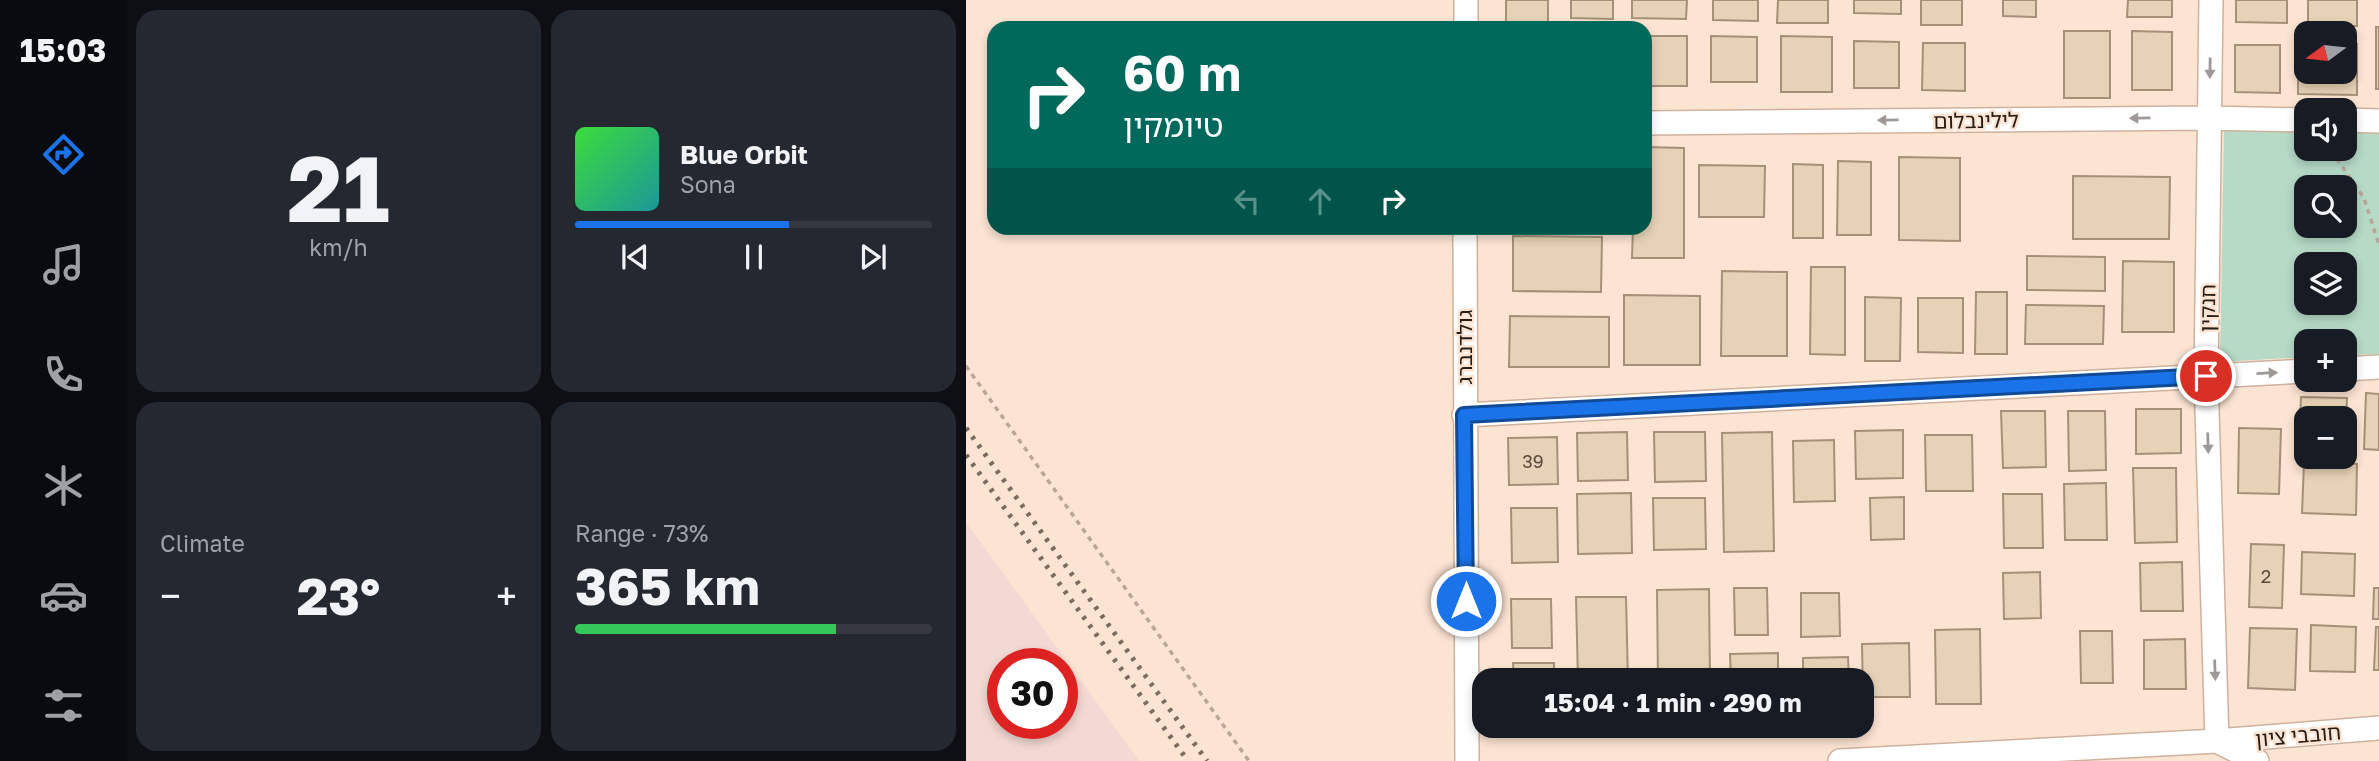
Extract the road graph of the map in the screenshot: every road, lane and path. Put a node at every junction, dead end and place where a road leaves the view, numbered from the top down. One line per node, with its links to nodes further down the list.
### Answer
1 (1466, 0): 3 (street)
2 (2211, 0): 4 (street, חנקין, one-way to 4)
3 (1466, 21)
4 (2209, 118): 5 (street, לילינבלום); 8 (street, לילינבלום, one-way to 8); 16 (street, חנקין)
5 (2294, 120)
6 (2357, 120): 7 (street)
7 (2379, 121)
8 (1652, 123)
9 (2338, 161): 11 (path)
10 (1465, 235): 17 (street, גולדנברג)
11 (2379, 245)
12 (966, 366): 21 (path)
13 (2379, 367): 14 (street)
14 (2357, 368)
15 (2294, 372): 16 (street, one-way to 15)
16 (2206, 376): 17 (street); 19 (street, חנקין, one-way to 19)
17 (1464, 415): 22 (street, גולדנברג)
18 (2379, 728): 19 (street, חובבי ציון)
19 (2217, 741): 20 (street, חובבי ציון); 24 (street)
20 (2040, 756): 23 (street, חובבי ציון)
21 (1249, 761)
22 (1467, 761)
23 (1840, 761)
24 (2257, 761)

